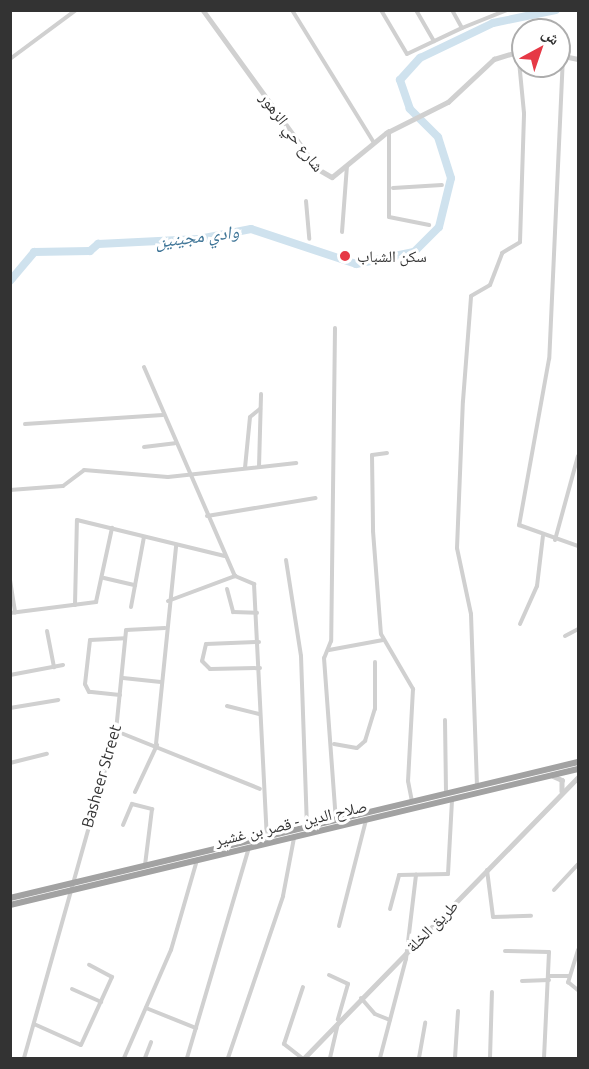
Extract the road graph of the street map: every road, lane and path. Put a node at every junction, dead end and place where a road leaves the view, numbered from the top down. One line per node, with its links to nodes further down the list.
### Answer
1 (76, 10): 12 (street)
2 (203, 10): 17 (street, شارع حي الزهور)
3 (292, 10): 16 (street)
4 (381, 10): 10 (street)
5 (416, 10): 10 (street)
6 (452, 10): 9 (street)
7 (507, 10): 8 (street)
8 (493, 12): 9 (street)
9 (462, 28): 10 (street)
10 (434, 41)
11 (511, 54): 15 (street, شارع حي الزهور)
12 (10, 59)
13 (522, 78): 90 (street)
14 (560, 78): 42 (street)
15 (389, 131): 16 (street, شارع حي الزهور); 19 (street)
16 (374, 143): 17 (street, شارع حي الزهور)
17 (347, 166): 22 (street)
18 (442, 185): 19 (street)
19 (393, 188): 21 (street)
20 (306, 201): 23 (street)
21 (429, 225)
22 (342, 232)
23 (309, 239)
24 (335, 328): 67 (street)
25 (144, 367): 28 (street)
26 (261, 394): 27 (street)
27 (261, 409): 35 (street); 36 (street)
28 (163, 415): 29 (street); 30 (street)
29 (25, 423)
30 (175, 443): 31 (street); 37 (street)
31 (144, 447)
32 (387, 453): 65 (street)
33 (579, 456): 44 (street)
34 (296, 463): 35 (street)
35 (259, 466): 36 (street)
36 (245, 468): 37 (street)
37 (188, 474): 38 (street); 40 (street)
38 (10, 490)
39 (316, 498): 40 (street)
40 (207, 516): 47 (street)
41 (112, 528): 43 (street); 50 (street); 55 (street)
42 (543, 536): 44 (street); 59 (street)
43 (144, 537): 45 (street); 52 (street)
44 (555, 540): 46 (street)
45 (176, 546): 47 (street); 54 (street)
46 (579, 546)
47 (225, 556): 49 (street)
48 (286, 560): 100 (street)
49 (235, 576): 54 (street); 58 (street)
50 (104, 578): 52 (street); 55 (street)
51 (10, 580): 57 (street)
52 (135, 585): 56 (street)
53 (227, 589): 58 (street)
54 (168, 602): 60 (street)
55 (75, 605): 57 (street)
56 (131, 607)
57 (13, 613)
58 (257, 613): 66 (street)
59 (520, 624)
60 (165, 628): 64 (street); 74 (street)
61 (579, 629): 63 (street)
62 (47, 631): 70 (street)
63 (566, 636)
64 (126, 638): 73 (street, Basheer Street); 75 (street)
65 (383, 640): 67 (street); 96 (street)
66 (259, 642): 71 (street); 71 (street)
67 (328, 650): 82 (street)
68 (375, 662): 82 (street)
69 (63, 665): 70 (street)
70 (54, 667): 72 (street)
71 (260, 668): 79 (street)
72 (10, 675)
73 (123, 678): 74 (street); 75 (street, Basheer Street)
74 (161, 682): 83 (street)
75 (120, 695): 81 (street, Basheer Street)
76 (58, 700): 78 (street)
77 (227, 706): 79 (street)
78 (10, 708)
79 (260, 714): 91 (street)
80 (445, 720): 94 (street)
81 (116, 731): 83 (street); 109 (street, Basheer Street)
82 (334, 744): 98 (street)
83 (156, 745): 91 (street); 92 (street)
84 (47, 754): 86 (street)
85 (579, 762): 90 (highway)
86 (10, 763)
87 (579, 769): 88 (highway, صلاح الدين - قصر بن غشير)
88 (550, 776): 93 (street); 95 (highway, صلاح الدين - قصر بن غشير)
89 (579, 777): 93 (street, طريق الخلة)
90 (477, 786): 94 (highway)
91 (260, 789): 102 (street)
92 (135, 792)
93 (561, 793): 107 (street, طريق الخلة)
94 (446, 794): 96 (highway)
95 (452, 798): 97 (highway, صلاح الدين - قصر بن غشير); 108 (street)
96 (412, 802): 98 (highway)
97 (366, 820): 101 (highway, صلاح الدين - قصر بن غشير); 116 (street)
98 (336, 821): 100 (highway)
99 (123, 825): 106 (street)
100 (307, 827): 102 (highway)
101 (294, 838): 102 (highway, صلاح الدين - قصر بن غشير); 143 (street)
102 (266, 840): 103 (highway, صلاح الدين - قصر بن غشير); 106 (highway)
103 (249, 848): 104 (highway, صلاح الدين - قصر بن غشير); 137 (street)
104 (197, 860): 110 (highway, صلاح الدين - قصر بن غشير); 131 (street)
105 (579, 864): 111 (street)
106 (145, 865): 109 (highway)
107 (487, 867): 115 (street); 118 (street, طريق الخلة)
108 (416, 874): 114 (street); 118 (street)
109 (77, 881): 110 (street, Basheer Street); 112 (highway)
110 (75, 890): 113 (highway, صلاح الدين - قصر بن غشير); 136 (street, Basheer Street)
111 (554, 890)
112 (10, 898)
113 (10, 905)
114 (390, 909)
115 (531, 916)
116 (339, 926)
117 (579, 950): 122 (street)
118 (407, 951): 129 (street, طريق الخلة); 134 (street)
119 (505, 951): 123 (street)
120 (89, 964): 130 (street)
121 (329, 975): 133 (street)
122 (569, 976): 123 (street); 127 (street)
123 (549, 978): 124 (street); 150 (street)
124 (522, 981)
125 (303, 987): 144 (street)
126 (72, 989): 130 (street)
127 (579, 990)
128 (492, 992): 149 (street)
129 (361, 998): 133 (street, طريق الخلة); 134 (street)
130 (101, 1002): 136 (street)
131 (146, 1008): 137 (street); 140 (street)
132 (458, 1011): 148 (street)
133 (339, 1020): 144 (street, طريق الخلة); 145 (street)
134 (390, 1020): 146 (street)
135 (425, 1023): 147 (street)
136 (34, 1024): 139 (street, Basheer Street)
137 (196, 1028): 142 (street)
138 (152, 1042): 141 (street)
139 (24, 1059)
140 (124, 1059)
141 (145, 1059)
142 (187, 1059)
143 (228, 1059)
144 (303, 1059)
145 (330, 1059)
146 (380, 1059)
147 (419, 1059)
148 (455, 1059)
149 (490, 1059)
150 (544, 1059)

